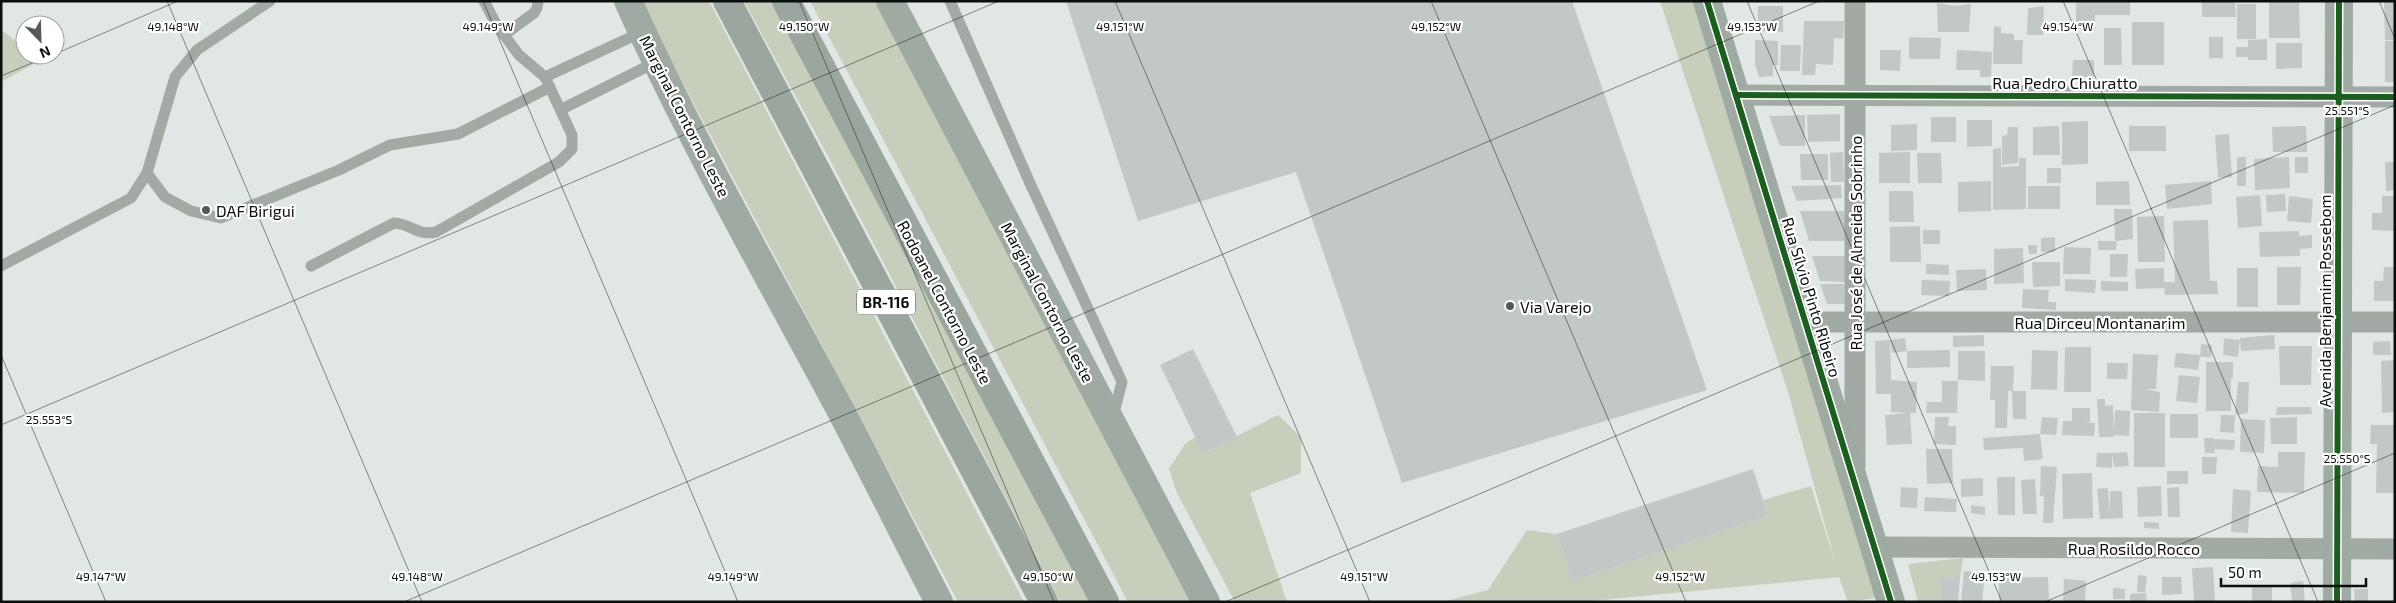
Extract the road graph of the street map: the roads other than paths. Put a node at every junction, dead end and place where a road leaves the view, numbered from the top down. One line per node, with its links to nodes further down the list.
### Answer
1 (270, 1): 21 (lane)
2 (484, 1): 13 (lane)
3 (538, 1): 13 (lane)
4 (628, 1): 12 (main road, Marginal Contorno Leste)
5 (727, 1): 34 (highway, BR-116)
6 (786, 1): 35 (highway, Rodoanel Contorno Leste / BR-116)
7 (890, 1): 28 (main road, Marginal Contorno Leste)
8 (950, 1): 28 (lane)
9 (1707, 1): 16 (main road, Rua Sílvio Pinto Ribeiro)
10 (1855, 1): 17 (street, Rua José de Almeida Sobrinho)
11 (2338, 1): 18 (main road, Avenida Benjamim Possebom)
12 (642, 32): 14 (main road, Marginal Contorno Leste); 15 (lane)
13 (504, 35): 15 (lane)
14 (656, 62): 20 (lane); 33 (main road, Marginal Contorno Leste)
15 (548, 82): 20 (lane); 21 (lane)
16 (1736, 95): 17 (street, Rua Pedro Chiuratto); 24 (main road, Rua Sílvio Pinto Ribeiro)
17 (1855, 96): 18 (street, Rua Pedro Chiuratto); 25 (street, Rua José de Almeida Sobrinho)
18 (2338, 97): 19 (street, Rua Pedro Chiuratto); 26 (main road, Avenida Benjamim Possebom)
19 (2395, 97)
20 (562, 109): 23 (lane)
21 (147, 173): 22 (lane)
22 (1, 266)
23 (311, 266)
24 (1805, 322): 25 (street, Rua Dirceu Montanarim); 29 (main road, Rua Sílvio Pinto Ribeiro)
25 (1855, 322): 26 (street, Rua Dirceu Montanarim); 29 (street, Rua José de Almeida Sobrinho)
26 (2337, 322): 27 (street, Rua Dirceu Montanarim); 31 (main road, Avenida Benjamim Possebom)
27 (2395, 322)
28 (1111, 422): 36 (main road, Marginal Contorno Leste)
29 (1855, 484): 30 (main road, Rua Sílvio Pinto Ribeiro)
30 (1874, 547): 31 (street, Rua Rosildo Rocco); 37 (main road, Rua Sílvio Pinto Ribeiro)
31 (2337, 549): 32 (street, Rua Rosildo Rocco); 38 (main road, Avenida Benjamim Possebom)
32 (2395, 549)
33 (939, 602)
34 (1044, 602)
35 (1105, 602)
36 (1206, 602)
37 (1891, 602)
38 (2337, 602)

